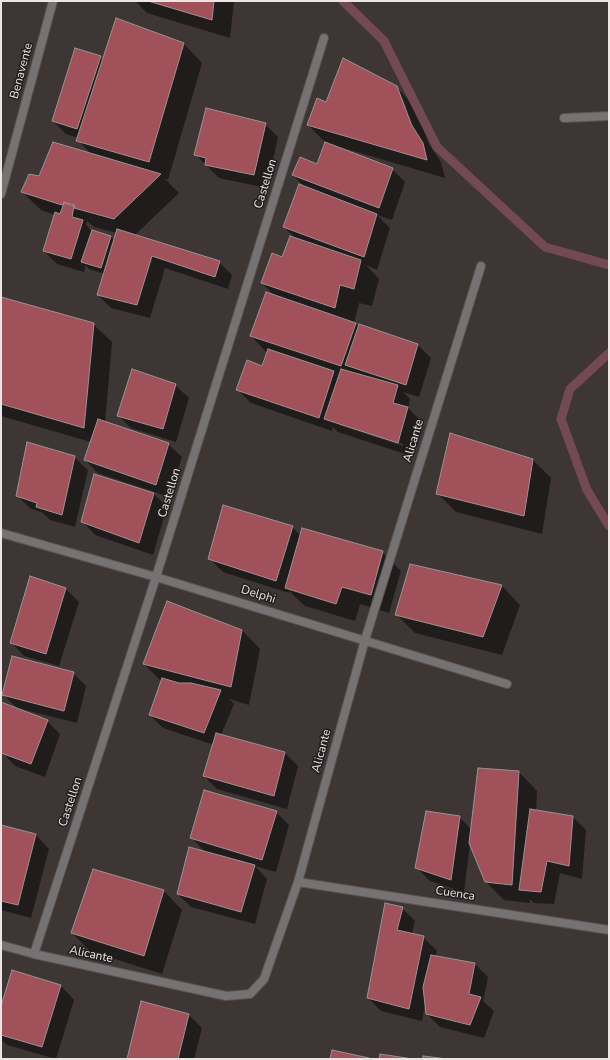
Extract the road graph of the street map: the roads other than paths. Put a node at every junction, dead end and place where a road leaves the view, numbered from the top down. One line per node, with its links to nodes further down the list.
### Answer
1 (53, 1): 5 (street, Benavente)
2 (324, 38): 8 (street, Castellon)
3 (609, 116): 4 (street)
4 (564, 118)
5 (1, 194)
6 (481, 266): 9 (street, Alicante)
7 (1, 534): 8 (street, Delphi)
8 (156, 577): 9 (street, Delphi); 14 (street, Castellon)
9 (365, 640): 10 (street, Delphi); 11 (street, Alicante)
10 (507, 684)
11 (298, 882): 12 (street, Cuenca); 14 (street, Alicante)
12 (609, 930)
13 (1, 945): 14 (street, Alicante)
14 (34, 954)

